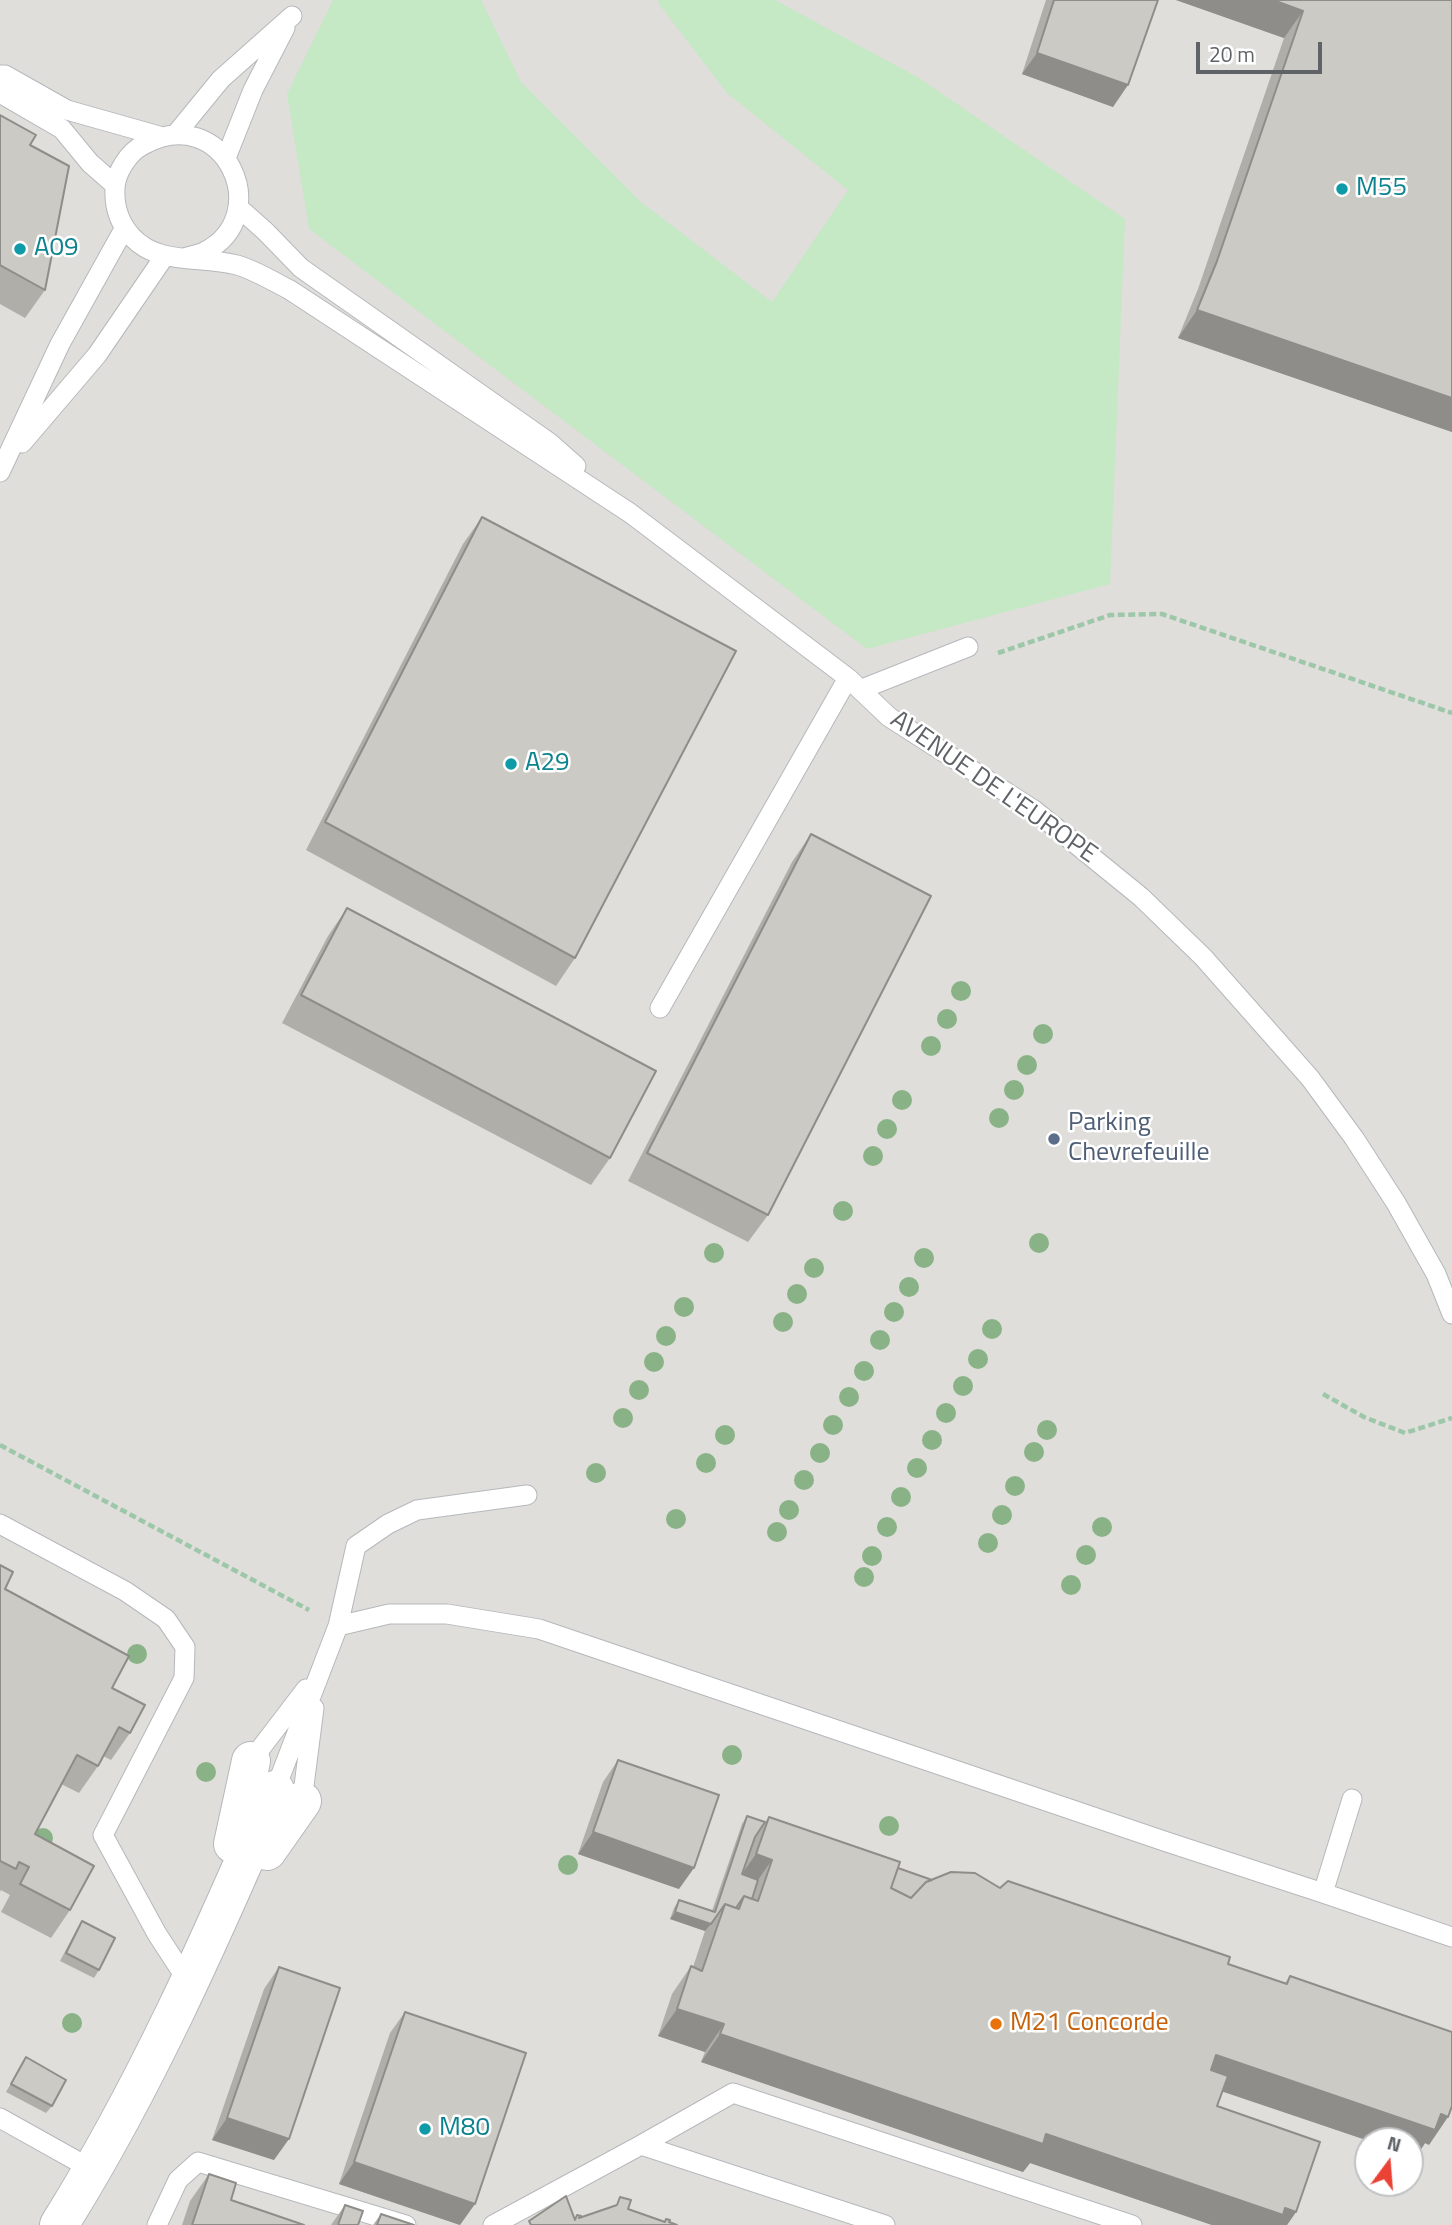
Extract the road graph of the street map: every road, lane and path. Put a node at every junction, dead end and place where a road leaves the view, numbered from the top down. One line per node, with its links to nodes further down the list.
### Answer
1 (0, 75): 3 (lane)
2 (0, 93): 5 (lane)
3 (168, 135): 4 (lane); 4 (lane); 5 (lane)
4 (226, 158): 6 (lane)
5 (115, 185): 7 (lane)
6 (238, 207): 8 (lane); 10 (lane)
7 (124, 229): 8 (lane); 9 (lane)
8 (174, 257): 9 (lane); 10 (lane)
9 (3, 467)
10 (630, 513): 13 (lane, AVENUE DE L'EUROPE)
11 (968, 647): 13 (lane)
12 (997, 653): 14 (path)
13 (855, 684): 15 (lane); 16 (lane, AVENUE DE L'EUROPE)
14 (1452, 713)
15 (660, 1008)
16 (1452, 1314)
17 (1323, 1394): 18 (path)
18 (1452, 1418)
19 (0, 1445): 22 (path)
20 (527, 1495): 22 (lane)
21 (0, 1524): 30 (lane)
22 (338, 1626): 23 (lane); 27 (lane)
23 (319, 1672): 24 (lane); 25 (lane); 25 (lane)
24 (251, 1760): 28 (street)
25 (288, 1795): 28 (street)
26 (1352, 1799): 27 (lane)
27 (1323, 1893): 29 (lane)
28 (216, 1925): 30 (street)
29 (1452, 1937)
30 (189, 1983): 33 (street)
31 (0, 2118): 33 (lane)
32 (641, 2146): 34 (lane); 38 (lane); 40 (lane)
33 (93, 2170): 35 (street)
34 (859, 2220): 39 (lane)
35 (59, 2225)
36 (157, 2225): 37 (lane)
37 (405, 2225)
38 (493, 2225)
39 (885, 2225)
40 (1132, 2225)

